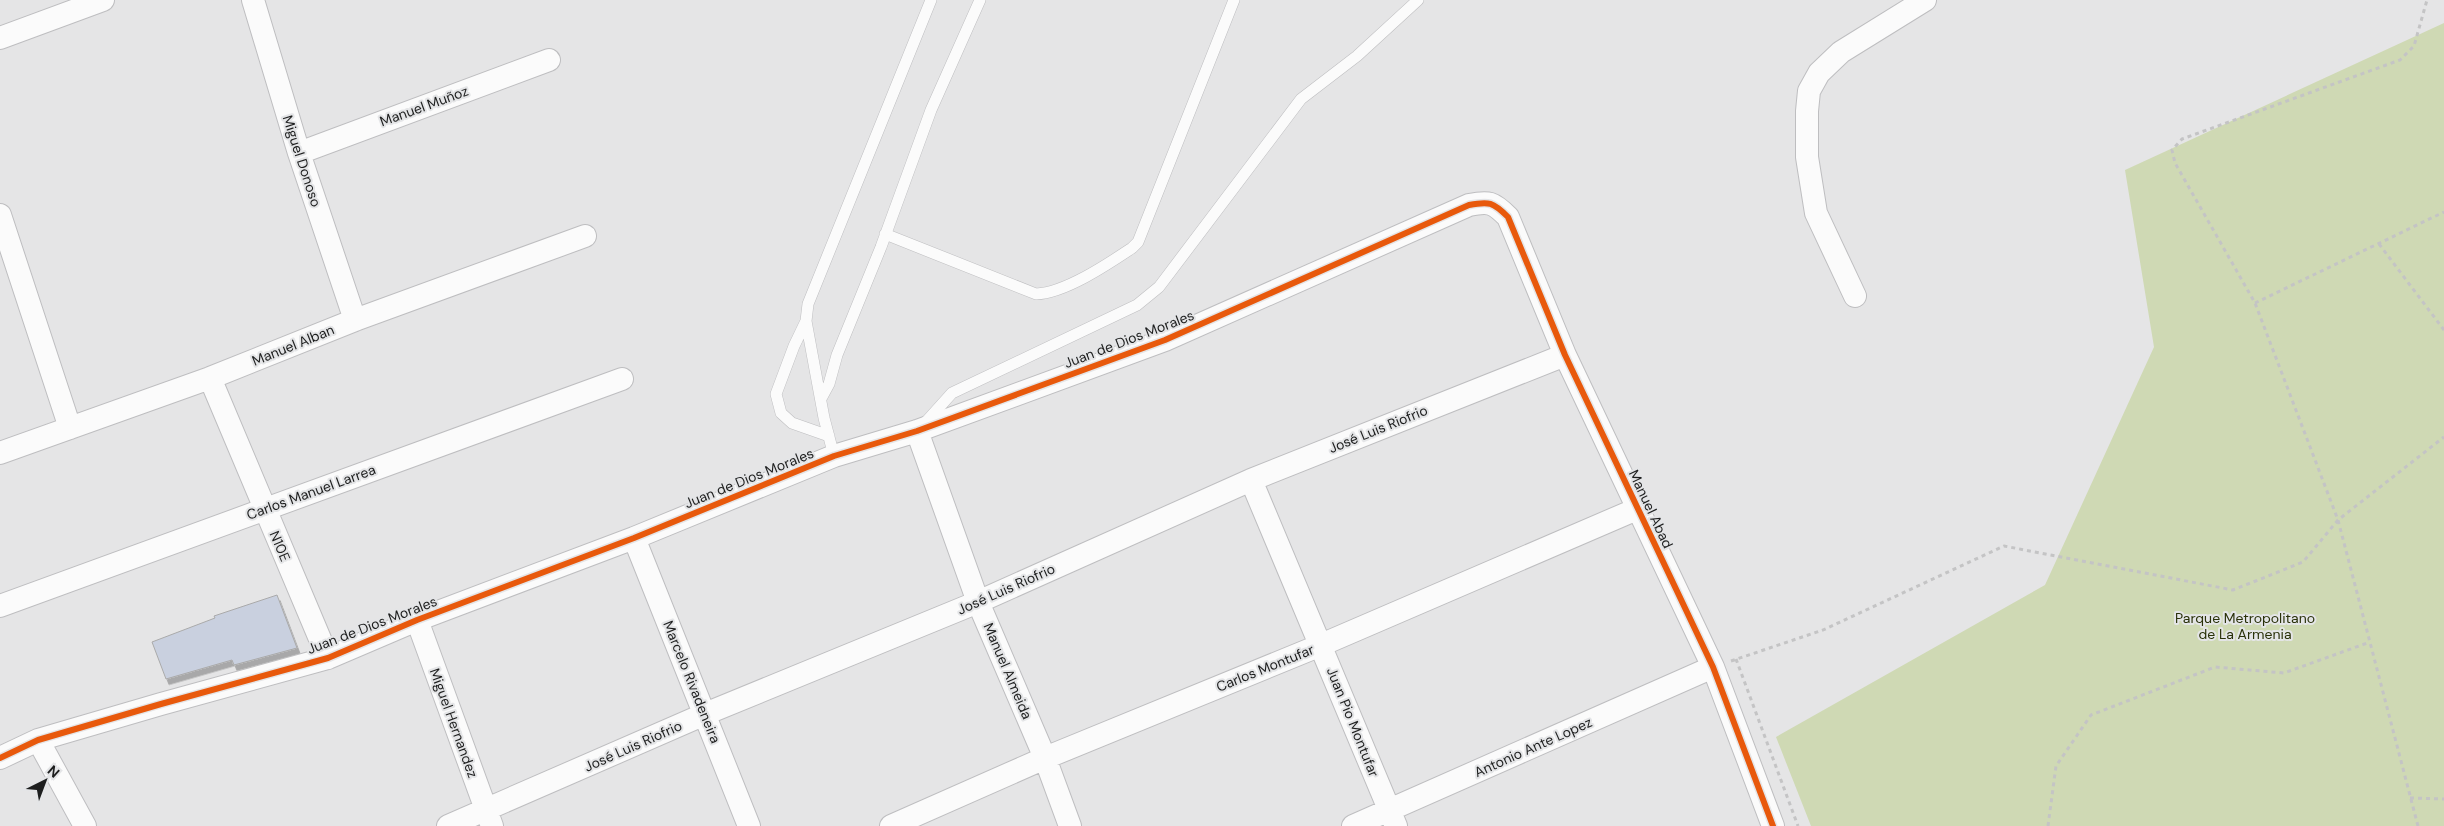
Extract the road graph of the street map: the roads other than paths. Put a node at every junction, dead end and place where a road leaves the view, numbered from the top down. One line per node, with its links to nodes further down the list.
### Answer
1 (253, 0): 10 (street, Miguel Donoso)
2 (931, 0): 18 (lane)
3 (980, 0): 13 (lane)
4 (1234, 0): 13 (lane)
5 (1418, 0): 24 (lane)
6 (1925, 0): 16 (street)
7 (98, 1): 8 (street)
8 (0, 38)
9 (549, 60): 10 (street, Manuel Muñoz)
10 (299, 152): 17 (street, Miguel Donoso)
11 (1498, 207): 19 (street, Manuel Abad); 24 (street, Juan de Dios Morales)
12 (0, 215): 15 (street)
13 (886, 234): 22 (lane)
14 (585, 236): 17 (street, Manuel Alban)
15 (8, 263): 23 (street)
16 (1855, 296)
17 (355, 320): 20 (street, Manuel Alban)
18 (806, 321): 22 (lane); 25 (lane)
19 (1565, 355): 27 (street, José Luis Riofrio); 29 (street, Manuel Abad)
20 (210, 378): 23 (street, Manuel Alban); 28 (street, N10E)
21 (622, 379): 28 (street, Carlos Manuel Larrea)
22 (822, 397): 25 (lane)
23 (70, 428): 26 (street, Manuel Alban)
24 (917, 431): 25 (street, Juan de Dios Morales); 31 (street, Manuel Almeida)
25 (832, 446): 30 (street, Juan de Dios Morales)
26 (0, 453)
27 (1251, 480): 31 (street, José Luis Riofrio); 34 (street, Juan Pio Montufar)
28 (264, 509): 32 (street, Carlos Manuel Larrea); 35 (street, N10E)
29 (1638, 509): 34 (street, Carlos Montufar); 36 (street, Manuel Abad)
30 (634, 538): 33 (street, Juan de Dios Morales); 37 (street, Marcelo Rivadeneira)
31 (978, 602): 37 (street, José Luis Riofrio); 40 (street, Manuel Almeida)
32 (0, 606)
33 (417, 620): 35 (street, Juan de Dios Morales); 42 (street, Miguel Hernandez)
34 (1322, 645): 40 (street, Carlos Montufar); 41 (street, Juan Pio Montufar)
35 (328, 658): 38 (street, Juan de Dios Morales)
36 (1713, 667): 41 (street, Antonio Ante Lopez); 49 (street, Manuel Abad)
37 (704, 714): 42 (street, José Luis Riofrio); 45 (street, Marcelo Rivadeneira)
38 (38, 740): 39 (street, Juan de Dios Morales); 43 (street)
39 (0, 758)
40 (1045, 758): 46 (street, Carlos Montufar); 47 (street, Manuel Almeida)
41 (1393, 818): 48 (street, Antonio Ante Lopez)
42 (489, 819): 44 (street, José Luis Riofrio)
43 (85, 826)
44 (448, 826)
45 (749, 826)
46 (891, 826)
47 (1070, 826)
48 (1353, 826)
49 (1773, 826)

